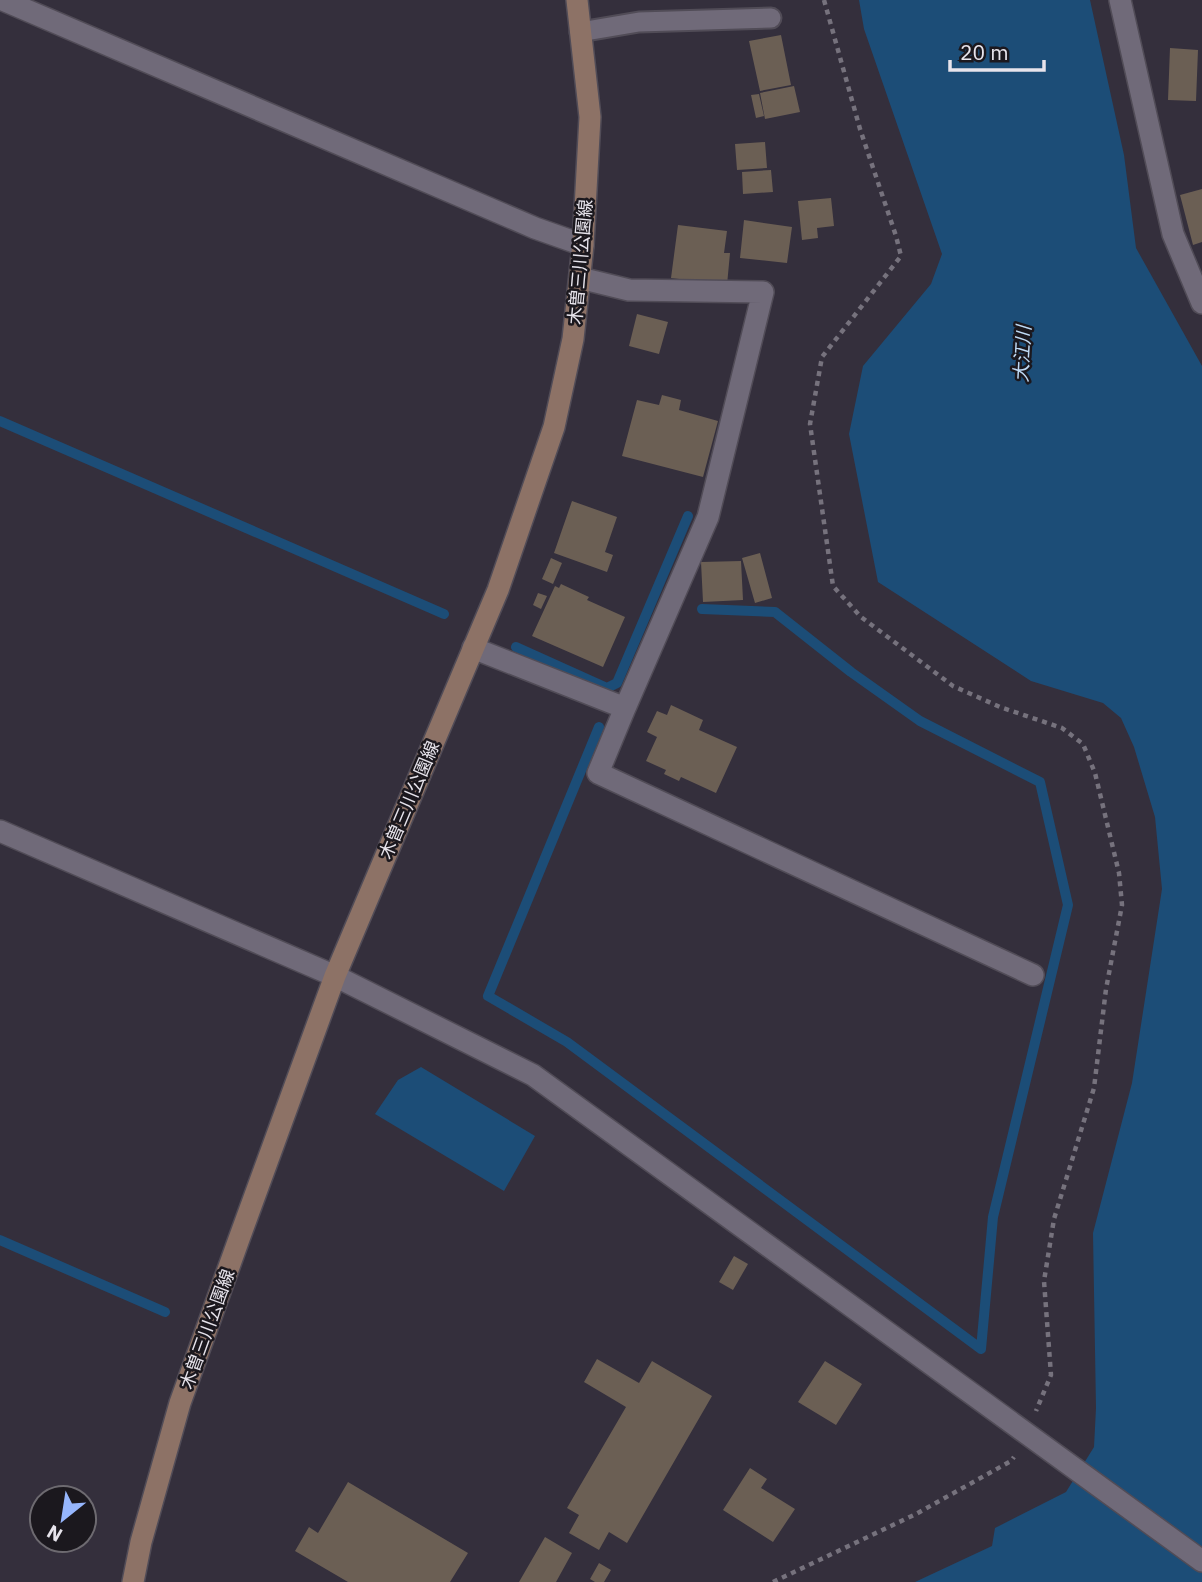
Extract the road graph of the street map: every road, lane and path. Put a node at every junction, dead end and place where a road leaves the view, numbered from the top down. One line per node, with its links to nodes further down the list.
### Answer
1 (2, 0): 7 (street)
2 (577, 0): 6 (main road, 木曽三川公園線)
3 (824, 0): 15 (path)
4 (1120, 0): 9 (street)
5 (771, 18): 6 (lane)
6 (580, 32): 7 (main road, 木曽三川公園線)
7 (583, 245): 8 (main road, 木曽三川公園線)
8 (580, 278): 10 (main road, 木曽三川公園線); 11 (street)
9 (1202, 303)
10 (473, 648): 11 (street); 14 (main road, 木曽三川公園線)
11 (625, 708): 13 (street)
12 (0, 831): 14 (street)
13 (1033, 975)
14 (335, 976): 15 (street); 17 (main road, 木曽三川公園線)
15 (1030, 1436): 16 (street); 18 (path)
16 (1202, 1561)
17 (133, 1582)
18 (773, 1582)

